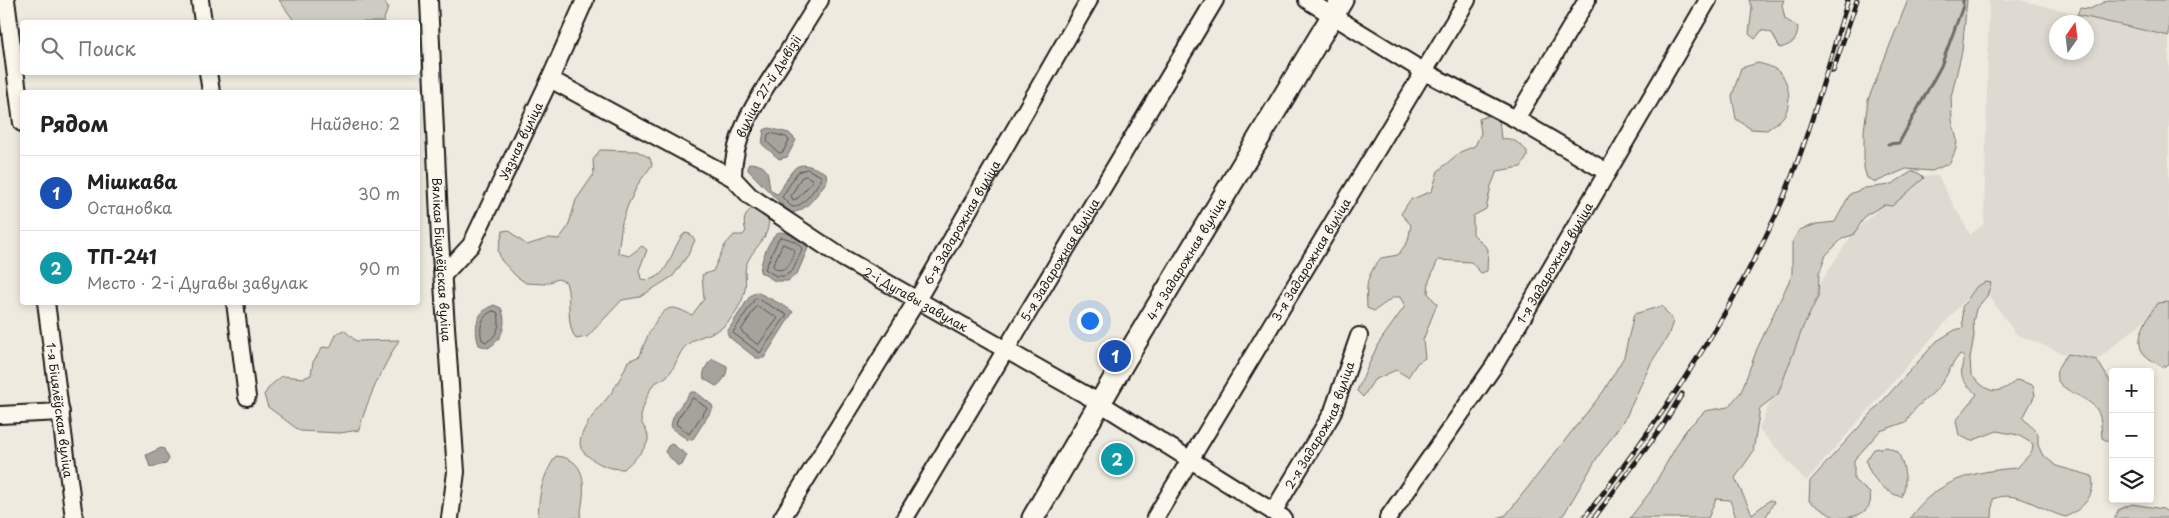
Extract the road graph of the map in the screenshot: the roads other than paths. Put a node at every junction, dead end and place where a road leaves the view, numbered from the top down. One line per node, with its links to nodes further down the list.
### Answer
1 (6, 0): 18 (street)
2 (200, 0): 13 (street)
3 (429, 0): 22 (street, Вялікая Біцялёўская вуліца)
4 (585, 0): 16 (street, Уязная вуліца)
5 (820, 0): 21 (street, вуліца 27-й Дывізіі)
6 (1089, 0): 25 (street, 6-я Задарожная вуліца)
7 (1214, 0): 29 (street, 5-я Задарожная вуліца)
8 (1307, 0): 12 (street)
9 (1467, 0): 14 (street, 3-я Задарожная вуліца)
10 (1587, 0): 19 (street)
11 (1708, 0): 20 (street, 1-я Задарожная вуліца)
12 (1338, 7): 14 (street); 31 (main road, 4-я Задарожная вуліца)
13 (203, 20)
14 (1423, 71): 19 (street); 34 (street, 3-я Задарожная вуліца)
15 (208, 75): 17 (street)
16 (550, 79): 21 (street, 2-і Дугавы завулак); 23 (street, Уязная вуліца)
17 (211, 90)
18 (20, 108)
19 (1516, 120): 20 (street)
20 (1607, 172): 42 (street, 1-я Задарожная вуліца)
21 (733, 178): 25 (street, 2-і Дугавы завулак)
22 (440, 240): 23 (street); 24 (street, Вялікая Біцялёўская вуліца)
23 (471, 245): 24 (street, Уязная вуліца)
24 (444, 274): 37 (street, Вялікая Біцялёўская вуліца)
25 (917, 300): 29 (street, 2-і Дугавы завулак); 38 (street, 6-я Задарожная вуліца)
26 (46, 305): 32 (street, 1-я Біцялёўская вуліца)
27 (236, 305): 30 (street)
28 (1360, 336): 35 (street, 2-я Задарожная вуліца)
29 (1005, 350): 31 (street, 2-і Дугавы завулак); 39 (street, 5-я Задарожная вуліца)
30 (246, 397)
31 (1100, 403): 34 (street, 2-і Дугавы завулак); 40 (main road, 4-я Задарожная вуліца)
32 (61, 412): 33 (street); 36 (street, 1-я Біцялёўская вуліца)
33 (0, 415)
34 (1191, 460): 35 (street, 2-і Дугавы завулак); 41 (street, 3-я Задарожная вуліца)
35 (1278, 515)
36 (74, 518)
37 (450, 518)
38 (782, 518)
39 (905, 518)
40 (1033, 518)
41 (1155, 518)
42 (1388, 518)

